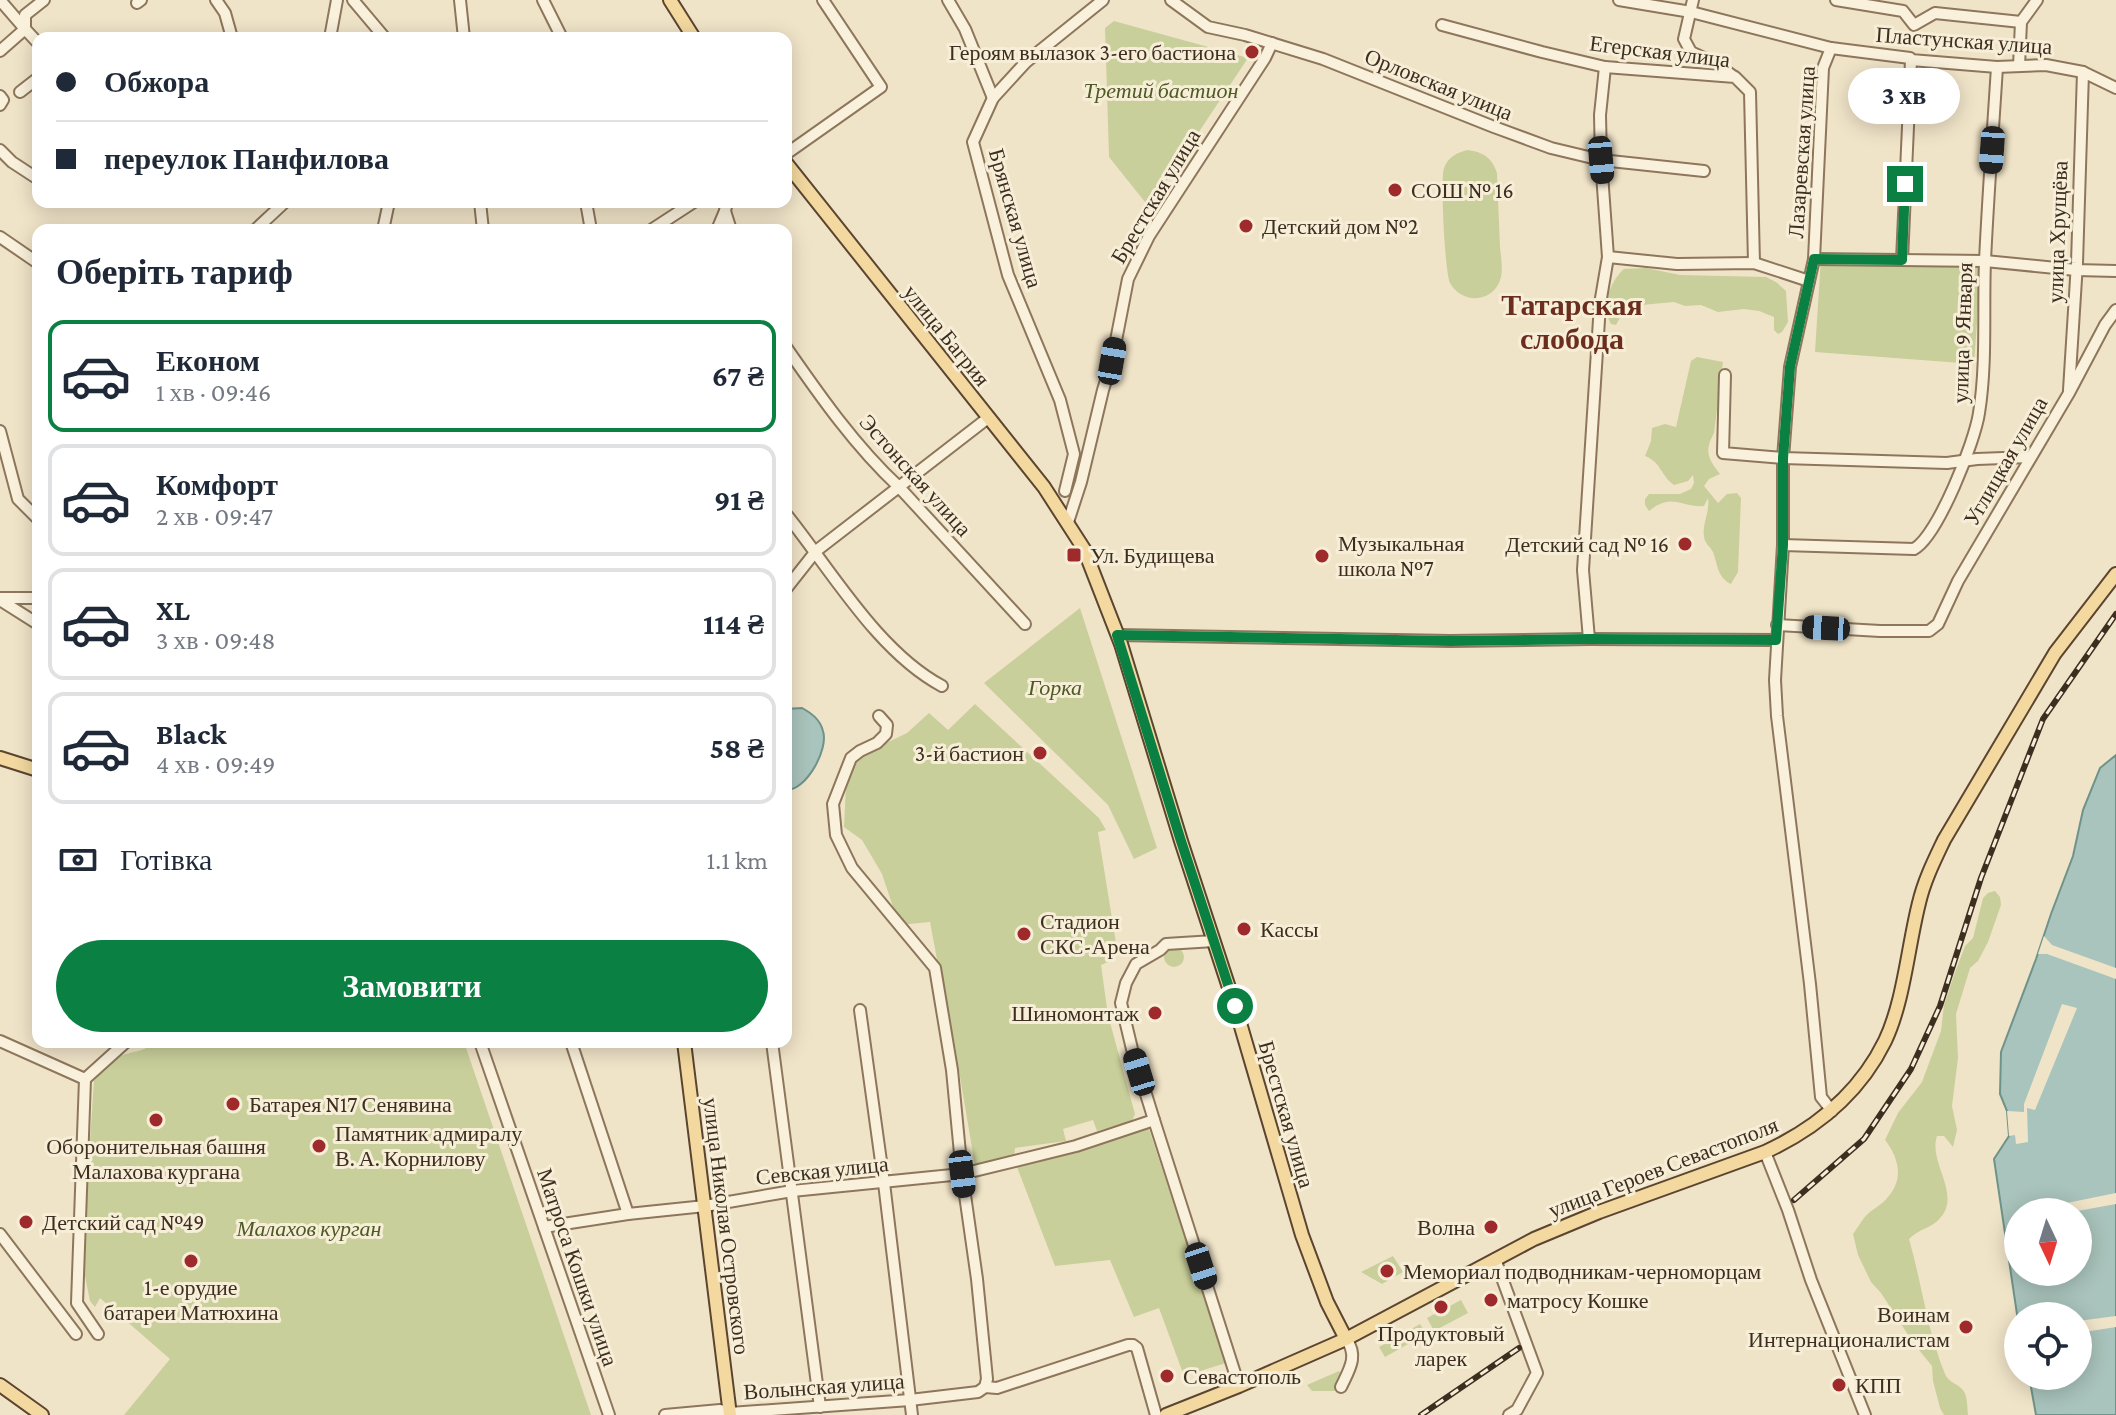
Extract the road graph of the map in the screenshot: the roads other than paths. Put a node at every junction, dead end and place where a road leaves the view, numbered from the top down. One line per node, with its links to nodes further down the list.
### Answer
1 (0, 0): 20 (street)
2 (44, 0): 20 (street)
3 (216, 0): 21 (street)
4 (337, 0): 22 (street)
5 (353, 0): 23 (street)
6 (460, 0): 24 (street)
7 (543, 0): 25 (street)
8 (670, 0): 26 (main road)
9 (823, 0): 42 (street)
10 (948, 0): 40 (street)
11 (1103, 0): 40 (street, Брянская улица)
12 (1171, 0): 28 (street, Орловская улица)
13 (1619, 0): 17 (street, Пластунская улица)
14 (1693, 0): 17 (street)
15 (1836, 0): 18 (street)
16 (2037, 0): 18 (street)
17 (1691, 12): 29 (street, Пластунская улица); 36 (street)
18 (2021, 22): 32 (street)
19 (1442, 25): 33 (street, Егерская улица)
20 (25, 29): 27 (street); 30 (street)
21 (230, 32)
22 (331, 32)
23 (380, 32)
24 (463, 32)
25 (559, 32)
26 (690, 32)
27 (32, 37)
28 (1272, 43): 43 (street, Орловская улица); 74 (street, Брестская улица)
29 (1831, 48): 31 (street, Пластунская улица); 54 (street, Лазаревская улица)
30 (0, 51)
31 (1911, 60): 34 (street, Пластунская улица); 55 (street)
32 (2019, 66): 34 (street, Пластунская улица); 35 (street, Пластунская улица)
33 (1605, 67): 36 (street, Егерская улица); 43 (street)
34 (1997, 67): 56 (street, улица 9 Января)
35 (2083, 72): 38 (street, Пластунская улица); 58 (street, улица Хрущёва)
36 (1735, 77): 57 (street, Егерская улица)
37 (32, 83): 39 (street)
38 (2116, 88)
39 (20, 92)
40 (993, 98): 71 (street, Брянская улица)
41 (0, 150): 46 (street)
42 (792, 150)
43 (1601, 160): 45 (street, Орловская улица); 52 (street)
44 (792, 171): 65 (main road, улица Багрия)
45 (1704, 171)
46 (32, 175)
47 (279, 208): 49 (street)
48 (686, 208): 50 (street)
49 (261, 224)
50 (665, 224)
51 (0, 237): 53 (street)
52 (1608, 257): 57 (street); 85 (street)
53 (32, 259)
54 (1814, 259): 55 (street); 60 (street, Лазаревская улица)
55 (1902, 260): 56 (street)
56 (1985, 261): 58 (street); 69 (street, улица 9 Января)
57 (1754, 263): 60 (street)
58 (2076, 270): 59 (street); 64 (street, улица Хрущёва)
59 (2116, 271)
60 (1809, 281): 68 (street, Лазаревская улица)
61 (2116, 310): 64 (street, Углицкая улица)
62 (792, 356): 70 (street, Эстонская улица)
63 (1725, 375): 68 (street)
64 (2069, 393): 67 (street, Углицкая улица)
65 (988, 418): 70 (street); 74 (main road, улица Багрия)
66 (0, 431): 72 (street)
67 (2030, 457): 69 (street); 83 (street, Углицкая улица)
68 (1783, 458): 69 (street); 75 (street, Лазаревская улица)
69 (1964, 460): 75 (street, улица 9 Января)
70 (899, 487): 76 (street); 82 (street, Эстонская улица)
71 (1065, 491)
72 (32, 513)
73 (792, 521): 76 (street)
74 (1071, 527): 84 (main road, Брестская улица)
75 (1783, 545): 83 (street, Лазаревская улица)
76 (816, 551): 78 (street); 87 (street)
77 (2116, 574): 100 (main road, улица Героев Севастополя)
78 (792, 581)
79 (32, 598): 80 (street)
80 (0, 599): 81 (street)
81 (32, 620)
82 (1025, 624)
83 (1777, 625): 86 (street, Лазаревская улица)
84 (1117, 635): 85 (street); 91 (main road, Брестская улица)
85 (1589, 639): 86 (street)
86 (1776, 640): 100 (street, Лазаревская улица)
87 (942, 686)
88 (879, 716): 103 (street)
89 (0, 758): 90 (main road)
90 (32, 768)
91 (1214, 941): 101 (street); 113 (main road, Брестская улица)
92 (860, 1010): 104 (street)
93 (0, 1041): 99 (street)
94 (119, 1048): 99 (street)
95 (482, 1048): 108 (street, Матроса Кошки улица)
96 (573, 1048): 107 (street)
97 (685, 1048): 106 (main road, улица Николая Островского)
98 (773, 1048): 105 (street)
99 (85, 1079): 112 (street)
100 (1832, 1111): 102 (main road, улица Героев Севастополя)
101 (1154, 1120): 103 (street, Севская улица); 115 (street)
102 (1765, 1152): 110 (main road, улица Героев Севастополя); 128 (street)
103 (962, 1174): 104 (street, Севская улица); 116 (street)
104 (884, 1183): 105 (street, Севская улица); 118 (street)
105 (792, 1191): 106 (street, Севская улица); 119 (street)
106 (705, 1206): 107 (street, Севская улица); 120 (main road, улица Николая Островского)
107 (628, 1214): 108 (street, Севская улица)
108 (544, 1227): 122 (street, Матроса Кошки улица)
109 (0, 1234): 111 (street)
110 (1495, 1259): 113 (main road, улица Героев Севастополя); 127 (street)
111 (76, 1334)
112 (98, 1334)
113 (1346, 1339): 115 (main road, улица Героев Севастополя); 117 (street)
114 (0, 1385): 121 (main road)
115 (1239, 1386): 126 (main road, улица Героев Севастополя)
116 (985, 1387): 118 (street, Волынская улица); 125 (street, Волынская улица)
117 (1341, 1387)
118 (910, 1400): 119 (street, Волынская улица); 124 (street)
119 (820, 1407): 120 (street, Волынская улица)
120 (730, 1414): 123 (street, Волынская улица)
121 (42, 1415)
122 (609, 1415)
123 (665, 1415)
124 (912, 1415)
125 (1156, 1415)
126 (1166, 1415)
127 (1509, 1415)
128 (1865, 1415)

